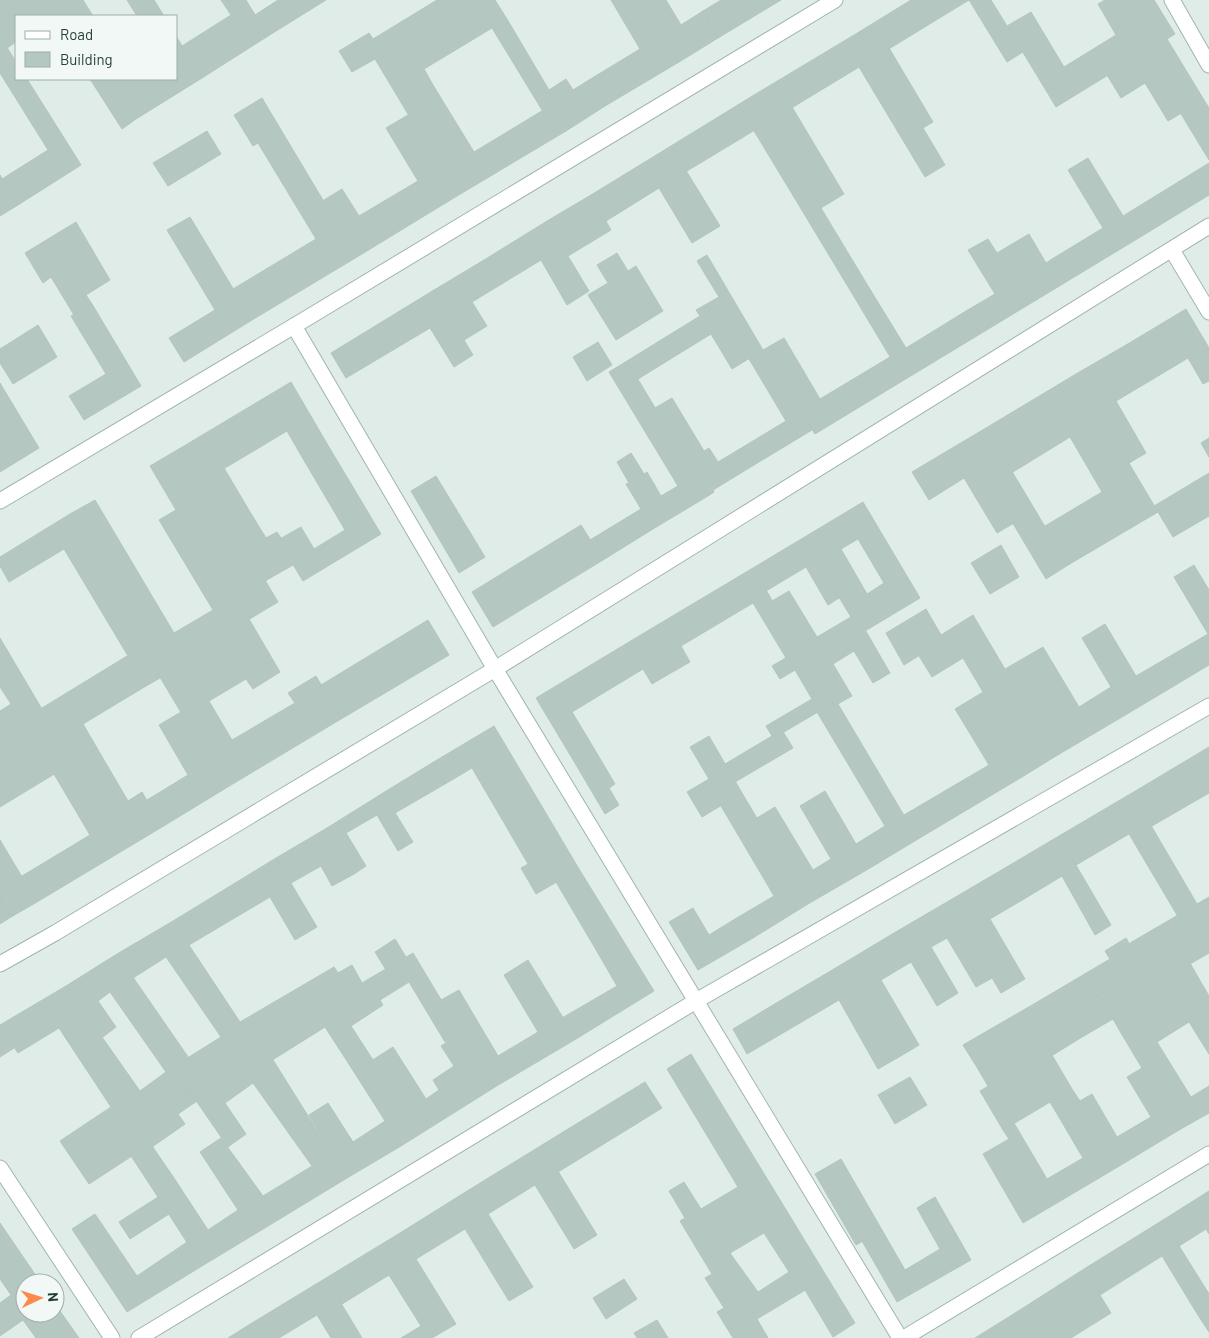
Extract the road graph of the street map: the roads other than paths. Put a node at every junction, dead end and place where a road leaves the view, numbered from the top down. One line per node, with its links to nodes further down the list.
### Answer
1 (836, 0): 7 (street)
2 (1172, 0): 3 (street)
3 (1209, 65)
4 (1209, 226): 5 (street)
5 (1172, 250): 6 (street); 9 (street)
6 (1209, 312)
7 (294, 326): 8 (street); 9 (street)
8 (0, 501)
9 (495, 669): 11 (street); 12 (street)
10 (1209, 706): 12 (street)
11 (0, 964)
12 (696, 1001): 16 (street); 17 (street)
13 (1209, 1154): 18 (street)
14 (0, 1168): 15 (street)
15 (112, 1338)
16 (138, 1338)
17 (900, 1338)
18 (904, 1338)

